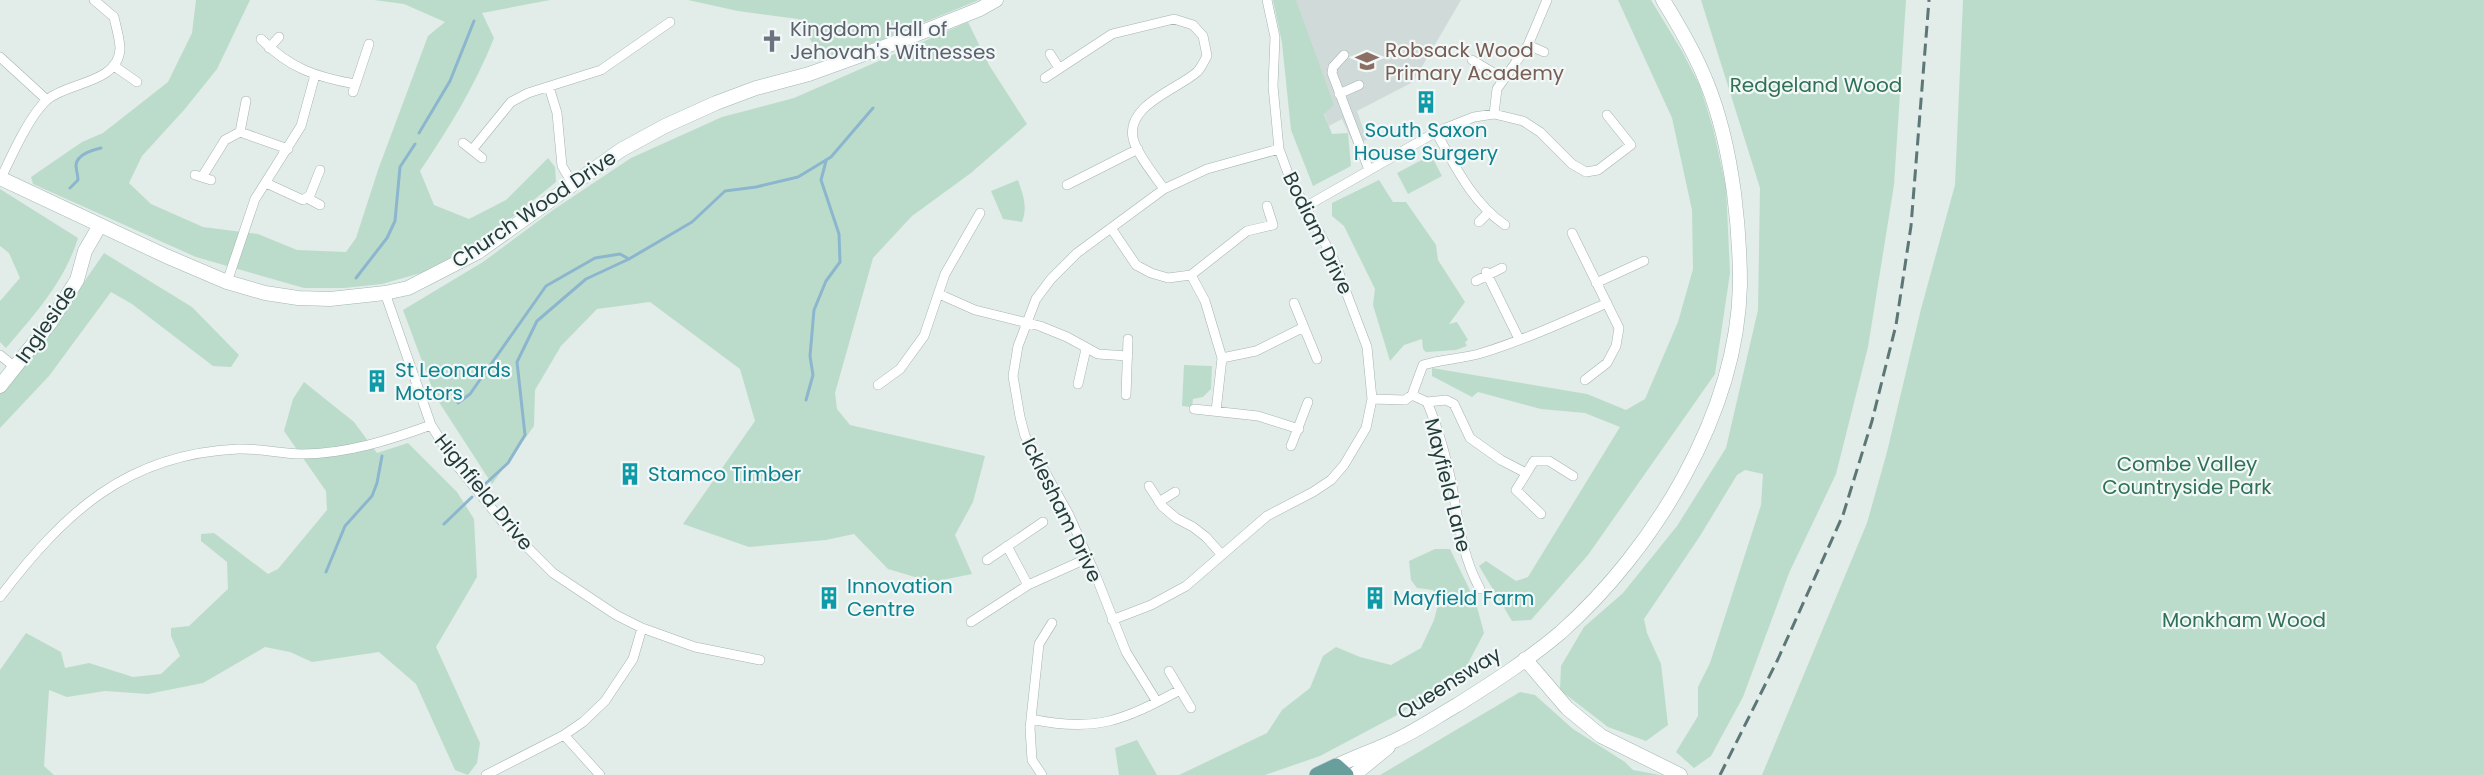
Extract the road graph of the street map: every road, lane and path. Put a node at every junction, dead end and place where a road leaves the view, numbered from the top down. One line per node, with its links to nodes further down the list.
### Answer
1 (94, 0): 7 (street)
2 (996, 0): 45 (street, Church Wood Drive)
3 (1267, 0): 37 (street, Bodiam Drive)
4 (1547, 0): 12 (street)
5 (1663, 0): 112 (street, Queensway)
6 (125, 12): 7 (street)
7 (114, 17): 19 (street)
8 (664, 23): 26 (street)
9 (279, 37): 13 (street)
10 (261, 39): 13 (street)
11 (369, 44): 21 (street)
12 (1528, 45): 14 (street); 23 (street)
13 (269, 48): 21 (street)
14 (1544, 52)
15 (1050, 54): 20 (street)
16 (1344, 55): 27 (street)
17 (0, 57): 28 (street)
18 (1472, 60): 23 (street)
19 (114, 66): 24 (street); 28 (street)
20 (1059, 68): 22 (street); 35 (street)
21 (315, 75): 36 (street)
22 (1045, 78)
23 (1504, 79): 30 (street)
24 (137, 82)
25 (1359, 85): 27 (street)
26 (549, 87): 38 (street); 45 (street)
27 (1339, 94): 41 (street)
28 (47, 100): 42 (street)
29 (246, 101): 32 (street)
30 (1494, 114): 31 (street); 33 (street)
31 (1607, 115)
32 (240, 132): 36 (street); 43 (street)
33 (1436, 132): 41 (street); 53 (street)
34 (463, 143): 38 (street)
35 (1138, 148): 46 (street); 47 (street)
36 (288, 149): 44 (street)
37 (1279, 149): 47 (street, Icklesham Drive); 51 (street, Bodiam Drive)
38 (472, 150): 39 (street)
39 (482, 158)
40 (320, 170): 48 (street)
41 (1370, 170): 51 (street)
42 (1, 178): 55 (street, Church Wood Drive)
43 (202, 178)
44 (266, 183): 48 (street); 64 (street)
45 (572, 183): 66 (street, Church Wood Drive)
46 (1067, 185)
47 (1164, 189): 57 (street, Icklesham Drive)
48 (307, 198): 49 (street)
49 (320, 205)
50 (1267, 206): 62 (street)
51 (1305, 207): 86 (street, Bodiam Drive)
52 (980, 213): 67 (street)
53 (1488, 213): 54 (street); 56 (street)
54 (1479, 222)
55 (100, 225): 64 (street, Church Wood Drive); 79 (street, Ingleside)
56 (1505, 225)
57 (1111, 228): 62 (street); 70 (street, Icklesham Drive)
58 (1572, 234): 65 (street)
59 (1644, 261): 65 (street)
60 (1502, 268): 61 (street)
61 (1487, 273): 63 (street); 73 (street)
62 (1191, 275): 77 (street)
63 (1476, 281)
64 (227, 282): 66 (street, Church Wood Drive)
65 (1596, 283): 69 (street)
66 (385, 293): 91 (street, Highfield Drive)
67 (939, 294): 70 (street); 82 (street)
68 (1294, 303): 71 (street)
69 (1607, 303): 73 (street); 80 (street)
70 (1027, 323): 74 (street); 103 (street, Icklesham Drive)
71 (1304, 327): 77 (street); 78 (street)
72 (1128, 339): 76 (street)
73 (1519, 339): 85 (street)
74 (1086, 349): 76 (street); 81 (street)
75 (0, 355): 79 (street)
76 (1128, 356): 84 (street)
77 (1222, 358): 90 (street)
78 (1317, 359)
79 (16, 368): 83 (street, Ingleside)
80 (1586, 380)
81 (1078, 384)
82 (878, 385)
83 (0, 386)
84 (1126, 394)
85 (1412, 395): 86 (street, Mayfield Lane); 88 (street, Mayfield Lane)
86 (1372, 399): 102 (street, Bodiam Drive)
87 (1308, 402): 92 (street)
88 (1427, 402): 94 (street); 106 (street, Mayfield Lane)
89 (1194, 409): 90 (street)
90 (1216, 411): 92 (street)
91 (431, 425): 107 (street); 111 (street, Highfield Drive)
92 (1299, 429): 93 (street)
93 (1291, 446)
94 (1526, 473): 95 (street); 99 (street)
95 (1573, 476)
96 (1149, 486): 98 (street)
97 (1175, 492): 98 (street)
98 (1159, 502): 102 (street)
99 (1541, 514)
100 (1029, 518): 101 (street)
101 (1007, 546): 104 (street); 105 (street)
102 (1221, 554): 108 (street, Bodiam Drive)
103 (1088, 558): 105 (street); 108 (street, Icklesham Drive)
104 (987, 560)
105 (1028, 585): 109 (street)
106 (1480, 589)
107 (0, 597)
108 (1112, 620): 116 (street, Icklesham Drive)
109 (970, 622)
110 (1052, 623): 118 (street)
111 (642, 628): 113 (street, Highfield Drive); 119 (street)
112 (1525, 659): 120 (street, Queensway); 127 (street)
113 (760, 660)
114 (1169, 671): 115 (street)
115 (1180, 690): 116 (street); 117 (street)
116 (1157, 702): 118 (street)
117 (1191, 708)
118 (1031, 719): 124 (street)
119 (564, 735): 122 (street); 123 (street)
120 (1394, 742): 121 (street, Queensway); 126 (street, Queensway)
121 (1340, 772): 125 (main road, Queensway)
122 (486, 775)
123 (600, 775)
124 (1042, 775)
125 (1317, 775)
126 (1354, 775)
127 (1680, 775)

